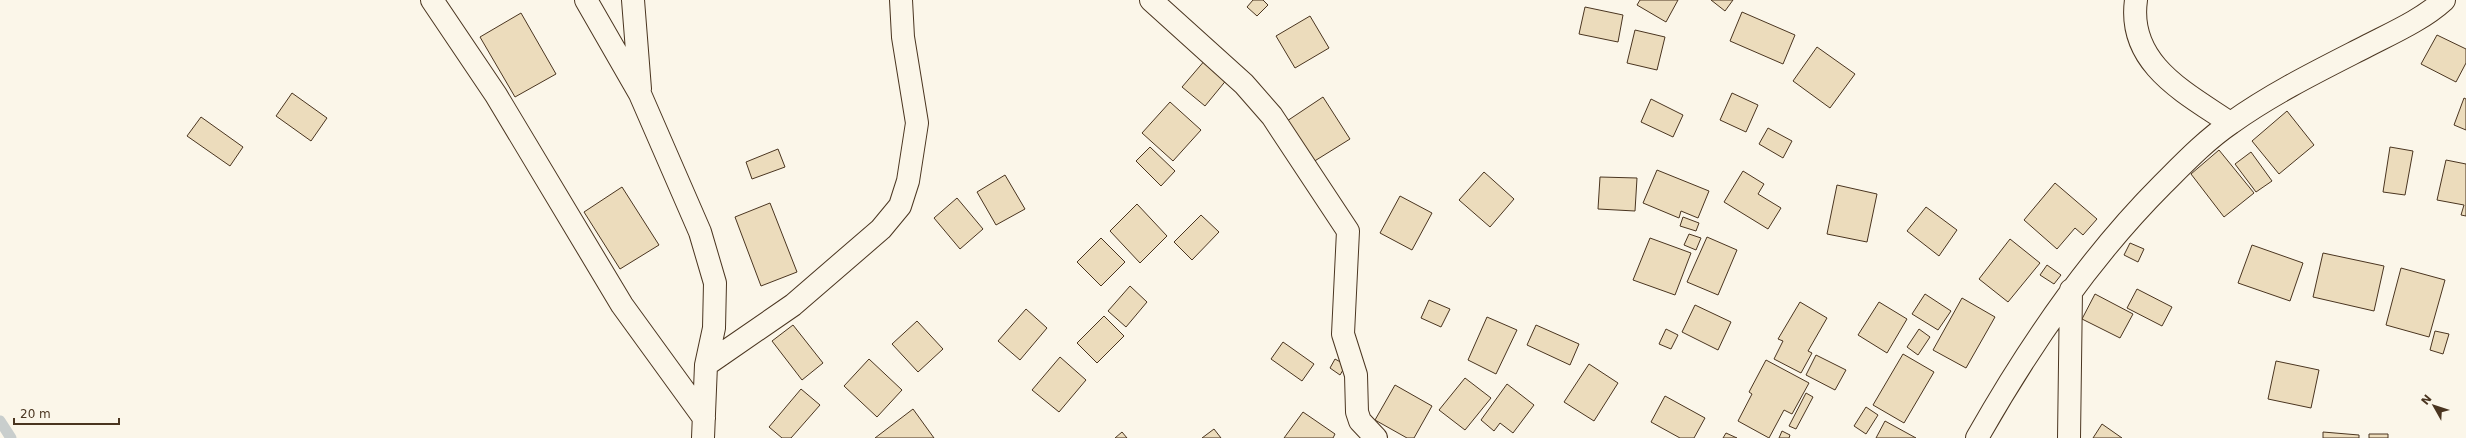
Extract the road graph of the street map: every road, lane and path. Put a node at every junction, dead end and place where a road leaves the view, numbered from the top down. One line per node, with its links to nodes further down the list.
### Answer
1 (432, 0): 12 (street)
2 (586, 0): 8 (street)
3 (633, 0): 8 (street)
4 (901, 0): 11 (street)
5 (1151, 0): 13 (street)
6 (2136, 0): 9 (street)
7 (2444, 0): 9 (street)
8 (640, 94): 11 (street)
9 (2230, 123): 10 (street)
10 (2071, 290): 14 (street); 15 (street)
11 (706, 365): 12 (street)
12 (704, 428)
13 (1376, 438)
14 (1977, 438)
15 (2069, 438)

